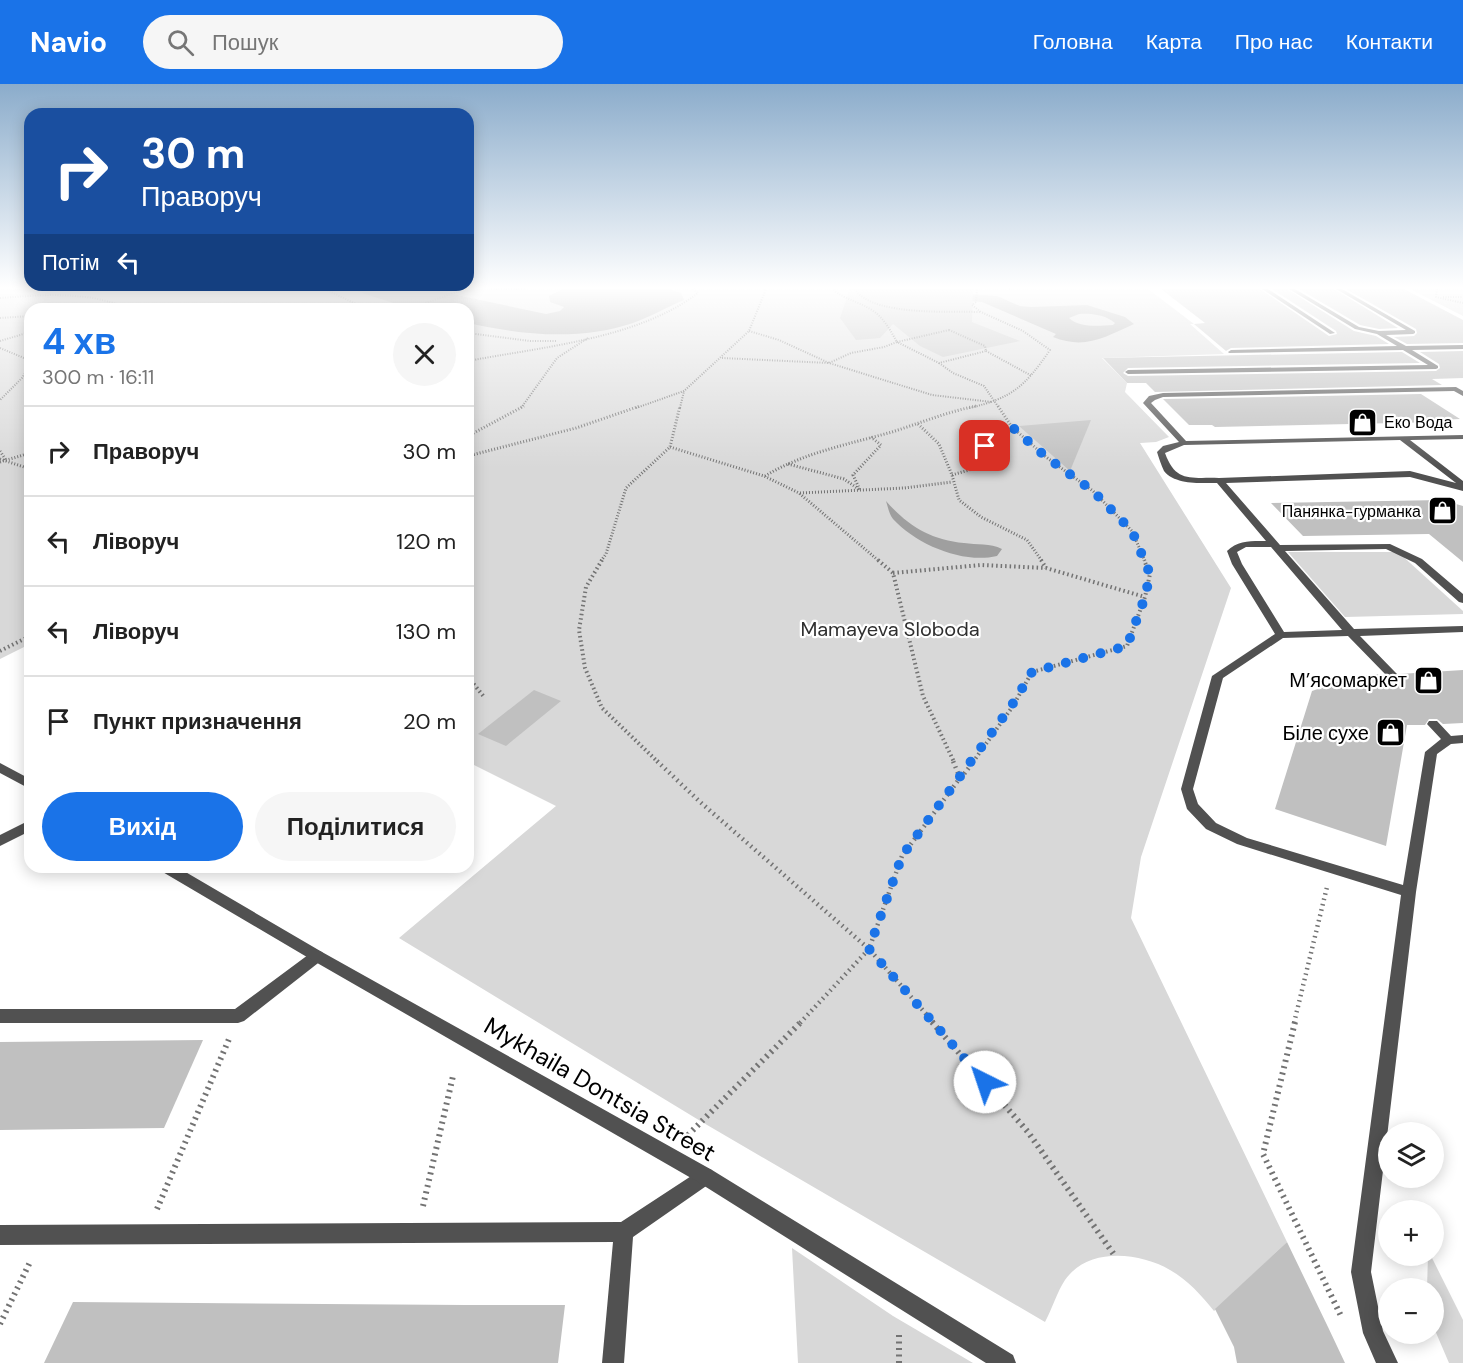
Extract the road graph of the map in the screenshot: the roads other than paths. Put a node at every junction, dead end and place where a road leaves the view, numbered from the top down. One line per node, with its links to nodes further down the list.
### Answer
1 (1374, 349): 3 (street)
2 (1405, 349): 4 (street)
3 (1231, 352)
4 (1128, 372)
5 (1463, 384): 6 (street)
6 (1459, 391): 9 (street)
7 (1463, 437): 8 (street)
8 (1402, 438): 9 (street); 11 (street)
9 (1184, 443): 10 (street)
10 (1219, 481): 11 (street); 12 (street)
11 (1463, 487)
12 (1274, 546): 13 (street); 15 (street); 16 (street)
13 (1463, 600)
14 (1463, 629): 15 (street)
15 (1351, 633): 16 (street); 17 (street)
16 (1281, 635): 25 (street)
17 (1391, 674)
18 (1434, 724): 19 (street)
19 (1455, 740): 25 (street)
20 (0, 766): 21 (street)
21 (24, 781)
22 (24, 828): 23 (street)
23 (0, 841)
24 (176, 873): 26 (street, Mykhaila Dontsia Street)
25 (1409, 892): 33 (street)
26 (318, 956): 27 (street); 28 (street, Mykhaila Dontsia Street)
27 (0, 1016)
28 (705, 1176): 29 (street); 32 (street, Mykhaila Dontsia Street)
29 (624, 1232): 30 (street); 31 (street)
30 (0, 1235)
31 (613, 1363)
32 (1005, 1363)
33 (1387, 1363)

